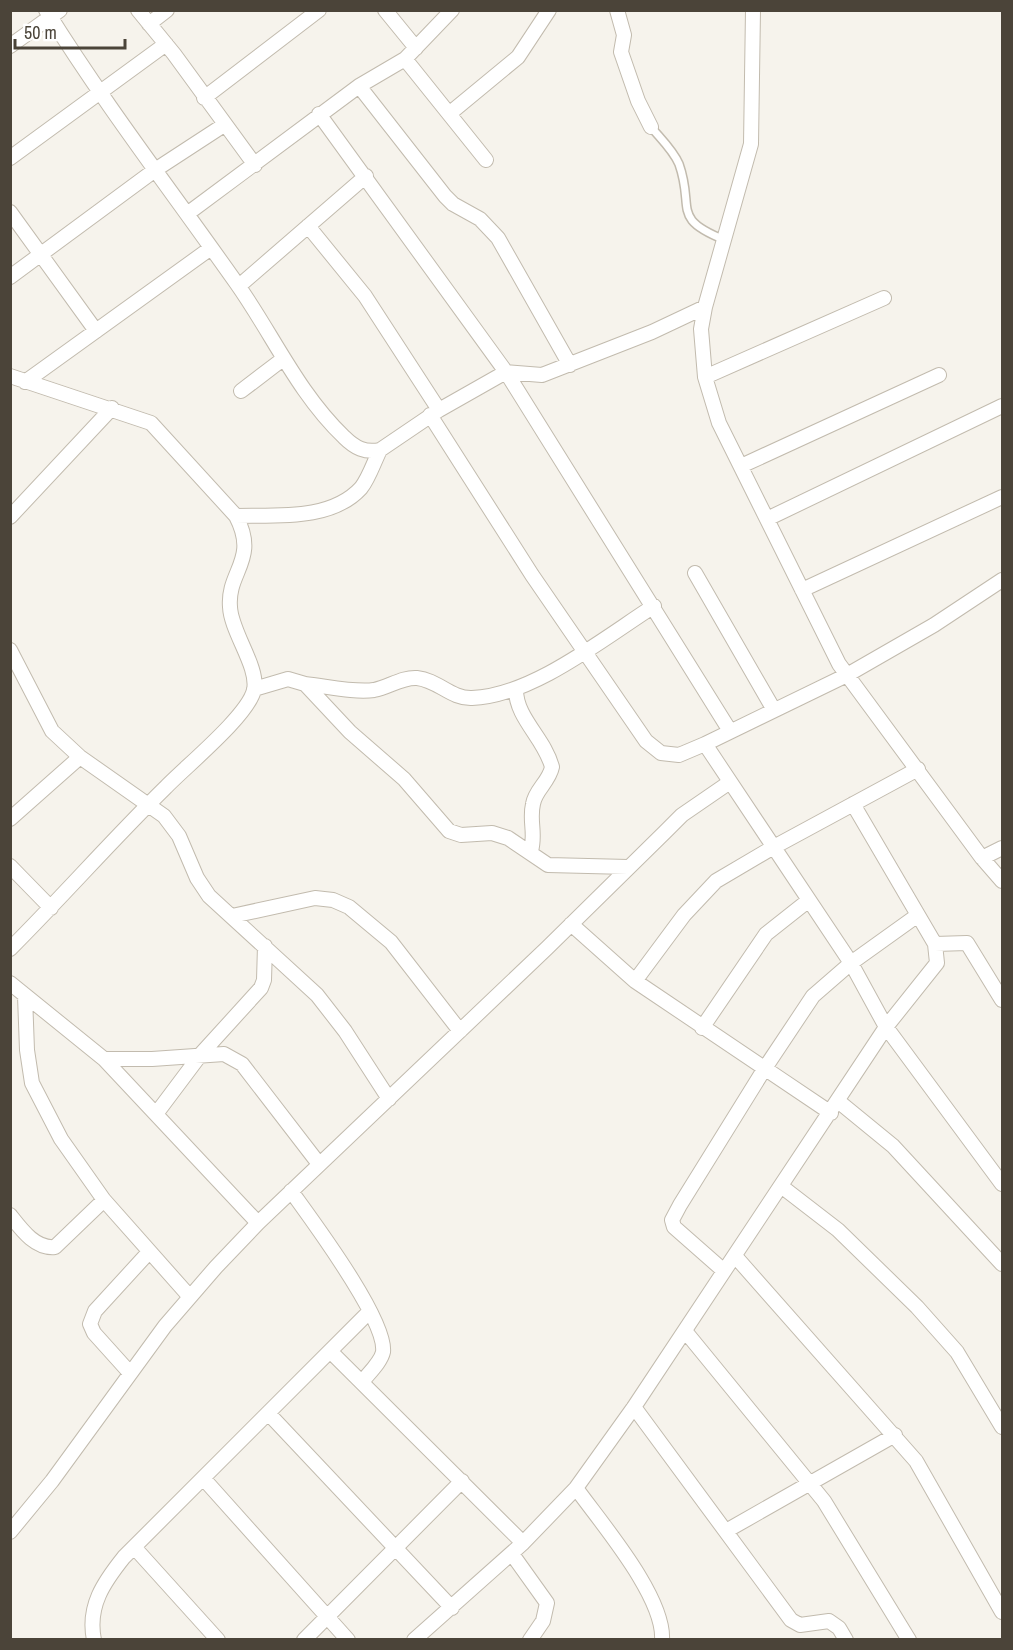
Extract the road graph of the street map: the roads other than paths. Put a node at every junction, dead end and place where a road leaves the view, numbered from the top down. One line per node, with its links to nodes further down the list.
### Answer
1 (138, 10): 10 (street)
2 (167, 10): 10 (street)
3 (318, 10): 17 (street)
4 (385, 10): 13 (street)
5 (452, 10): 13 (street)
6 (549, 10): 19 (street)
7 (617, 10): 21 (street)
8 (753, 10): 30 (street)
9 (52, 13): 12 (street); 16 (street)
10 (149, 24): 11 (street)
11 (166, 44): 16 (street); 17 (street)
12 (10, 46)
13 (416, 48): 14 (street)
14 (405, 59): 15 (street); 19 (street)
15 (359, 86): 18 (street); 39 (street)
16 (100, 93): 22 (street); 25 (street)
17 (204, 98): 20 (street)
18 (319, 114): 24 (street); 26 (street)
19 (449, 114): 23 (street)
20 (224, 124): 24 (street); 25 (street)
21 (651, 127): 30 (lane)
22 (10, 158)
23 (486, 160)
24 (255, 165): 28 (street)
25 (155, 170): 28 (street); 32 (street)
26 (366, 176): 29 (street); 40 (street)
27 (10, 212): 32 (street)
28 (187, 214): 31 (street)
29 (308, 226): 34 (street); 48 (street)
30 (726, 241): 36 (street)
31 (211, 248): 34 (street); 37 (street)
32 (42, 254): 33 (street); 37 (street)
33 (10, 277)
34 (239, 286): 38 (street)
35 (884, 298): 43 (street)
36 (705, 307): 39 (street); 43 (street)
37 (96, 331): 44 (street)
38 (283, 359): 45 (street); 49 (street)
39 (570, 365): 40 (street)
40 (506, 372): 48 (street); 58 (street)
41 (939, 375): 50 (street)
42 (10, 376): 44 (street)
43 (705, 376): 50 (street)
44 (25, 382): 47 (street)
45 (241, 391)
46 (1002, 406): 54 (street)
47 (112, 408): 52 (street); 53 (street)
48 (434, 412): 49 (street); 60 (street)
49 (380, 450): 52 (street)
50 (741, 466): 54 (street)
51 (1002, 497): 57 (street)
52 (236, 516): 63 (street)
53 (10, 517)
54 (767, 519): 57 (street)
55 (695, 573): 65 (street)
56 (1002, 580): 61 (street)
57 (802, 590): 61 (street)
58 (654, 606): 60 (street); 66 (street)
59 (10, 650): 68 (street)
60 (584, 651): 64 (street); 67 (street)
61 (847, 675): 65 (street); 69 (street)
62 (305, 684): 63 (street); 64 (street); 76 (street)
63 (254, 689): 71 (street)
64 (516, 690): 76 (street)
65 (774, 710): 66 (street)
66 (730, 731): 67 (street)
67 (705, 744): 70 (street)
68 (80, 757): 71 (street); 73 (street)
69 (918, 770): 72 (street); 77 (street)
70 (730, 782): 74 (street); 79 (street)
71 (150, 804): 82 (street); 84 (street)
72 (854, 804): 74 (street); 83 (street)
73 (10, 819)
74 (772, 848): 81 (street); 90 (street)
75 (1002, 848): 77 (street)
76 (531, 851): 79 (street)
77 (982, 858): 80 (street)
78 (10, 866): 82 (street)
79 (628, 867): 85 (street)
80 (1002, 881)
81 (809, 900): 89 (street); 95 (street)
82 (51, 909): 88 (street)
83 (918, 915): 86 (street); 89 (street)
84 (232, 916): 87 (street); 96 (street)
85 (571, 924): 90 (street); 96 (street)
86 (935, 944): 93 (street); 94 (street)
87 (265, 946): 97 (street); 100 (street)
88 (10, 949)
89 (850, 963): 94 (street); 99 (street)
90 (635, 981): 95 (street)
91 (10, 983): 92 (street)
92 (25, 996): 98 (street); 107 (street)
93 (1002, 1000)
94 (886, 1027): 101 (street); 104 (street)
95 (702, 1028): 99 (street)
96 (460, 1031): 100 (street)
97 (201, 1054): 98 (street); 102 (street); 103 (street)
98 (104, 1059): 102 (street)
99 (765, 1068): 101 (street); 113 (street)
100 (389, 1099): 103 (street)
101 (834, 1107): 105 (street); 112 (street)
102 (156, 1114): 109 (street)
103 (319, 1164): 106 (street)
104 (1002, 1184)
105 (781, 1186): 111 (street); 122 (street)
106 (291, 1191): 109 (street); 115 (street)
107 (104, 1200): 108 (street); 110 (street)
108 (10, 1215)
109 (258, 1223): 114 (street)
110 (149, 1252): 114 (street); 118 (street)
111 (735, 1256): 113 (street); 123 (street)
112 (1002, 1263)
113 (724, 1271): 116 (street)
114 (190, 1297): 118 (street)
115 (369, 1312): 117 (street); 119 (street)
116 (685, 1331): 120 (street); 126 (street)
117 (330, 1351): 119 (street); 121 (street)
118 (130, 1373): 128 (street)
119 (362, 1382): 125 (street)
120 (634, 1407): 127 (street); 129 (street)
121 (268, 1413): 124 (street); 132 (street)
122 (1002, 1427)
123 (895, 1435): 126 (street); 135 (street)
124 (203, 1478): 131 (street); 136 (street)
125 (462, 1481): 130 (street); 132 (street)
126 (809, 1482): 129 (street); 145 (street)
127 (576, 1488): 130 (street); 143 (street)
128 (14, 1522)
129 (726, 1531): 144 (street)
130 (523, 1543): 133 (street)
131 (134, 1547): 137 (street); 138 (street)
132 (395, 1548): 134 (street); 136 (street)
133 (512, 1554): 134 (street); 142 (street)
134 (452, 1608): 141 (street)
135 (1002, 1612)
136 (328, 1617): 139 (street); 140 (street)
137 (94, 1640)
138 (218, 1640)
139 (304, 1640)
140 (348, 1640)
141 (414, 1640)
142 (530, 1640)
143 (662, 1640)
144 (846, 1640)
145 (909, 1640)

